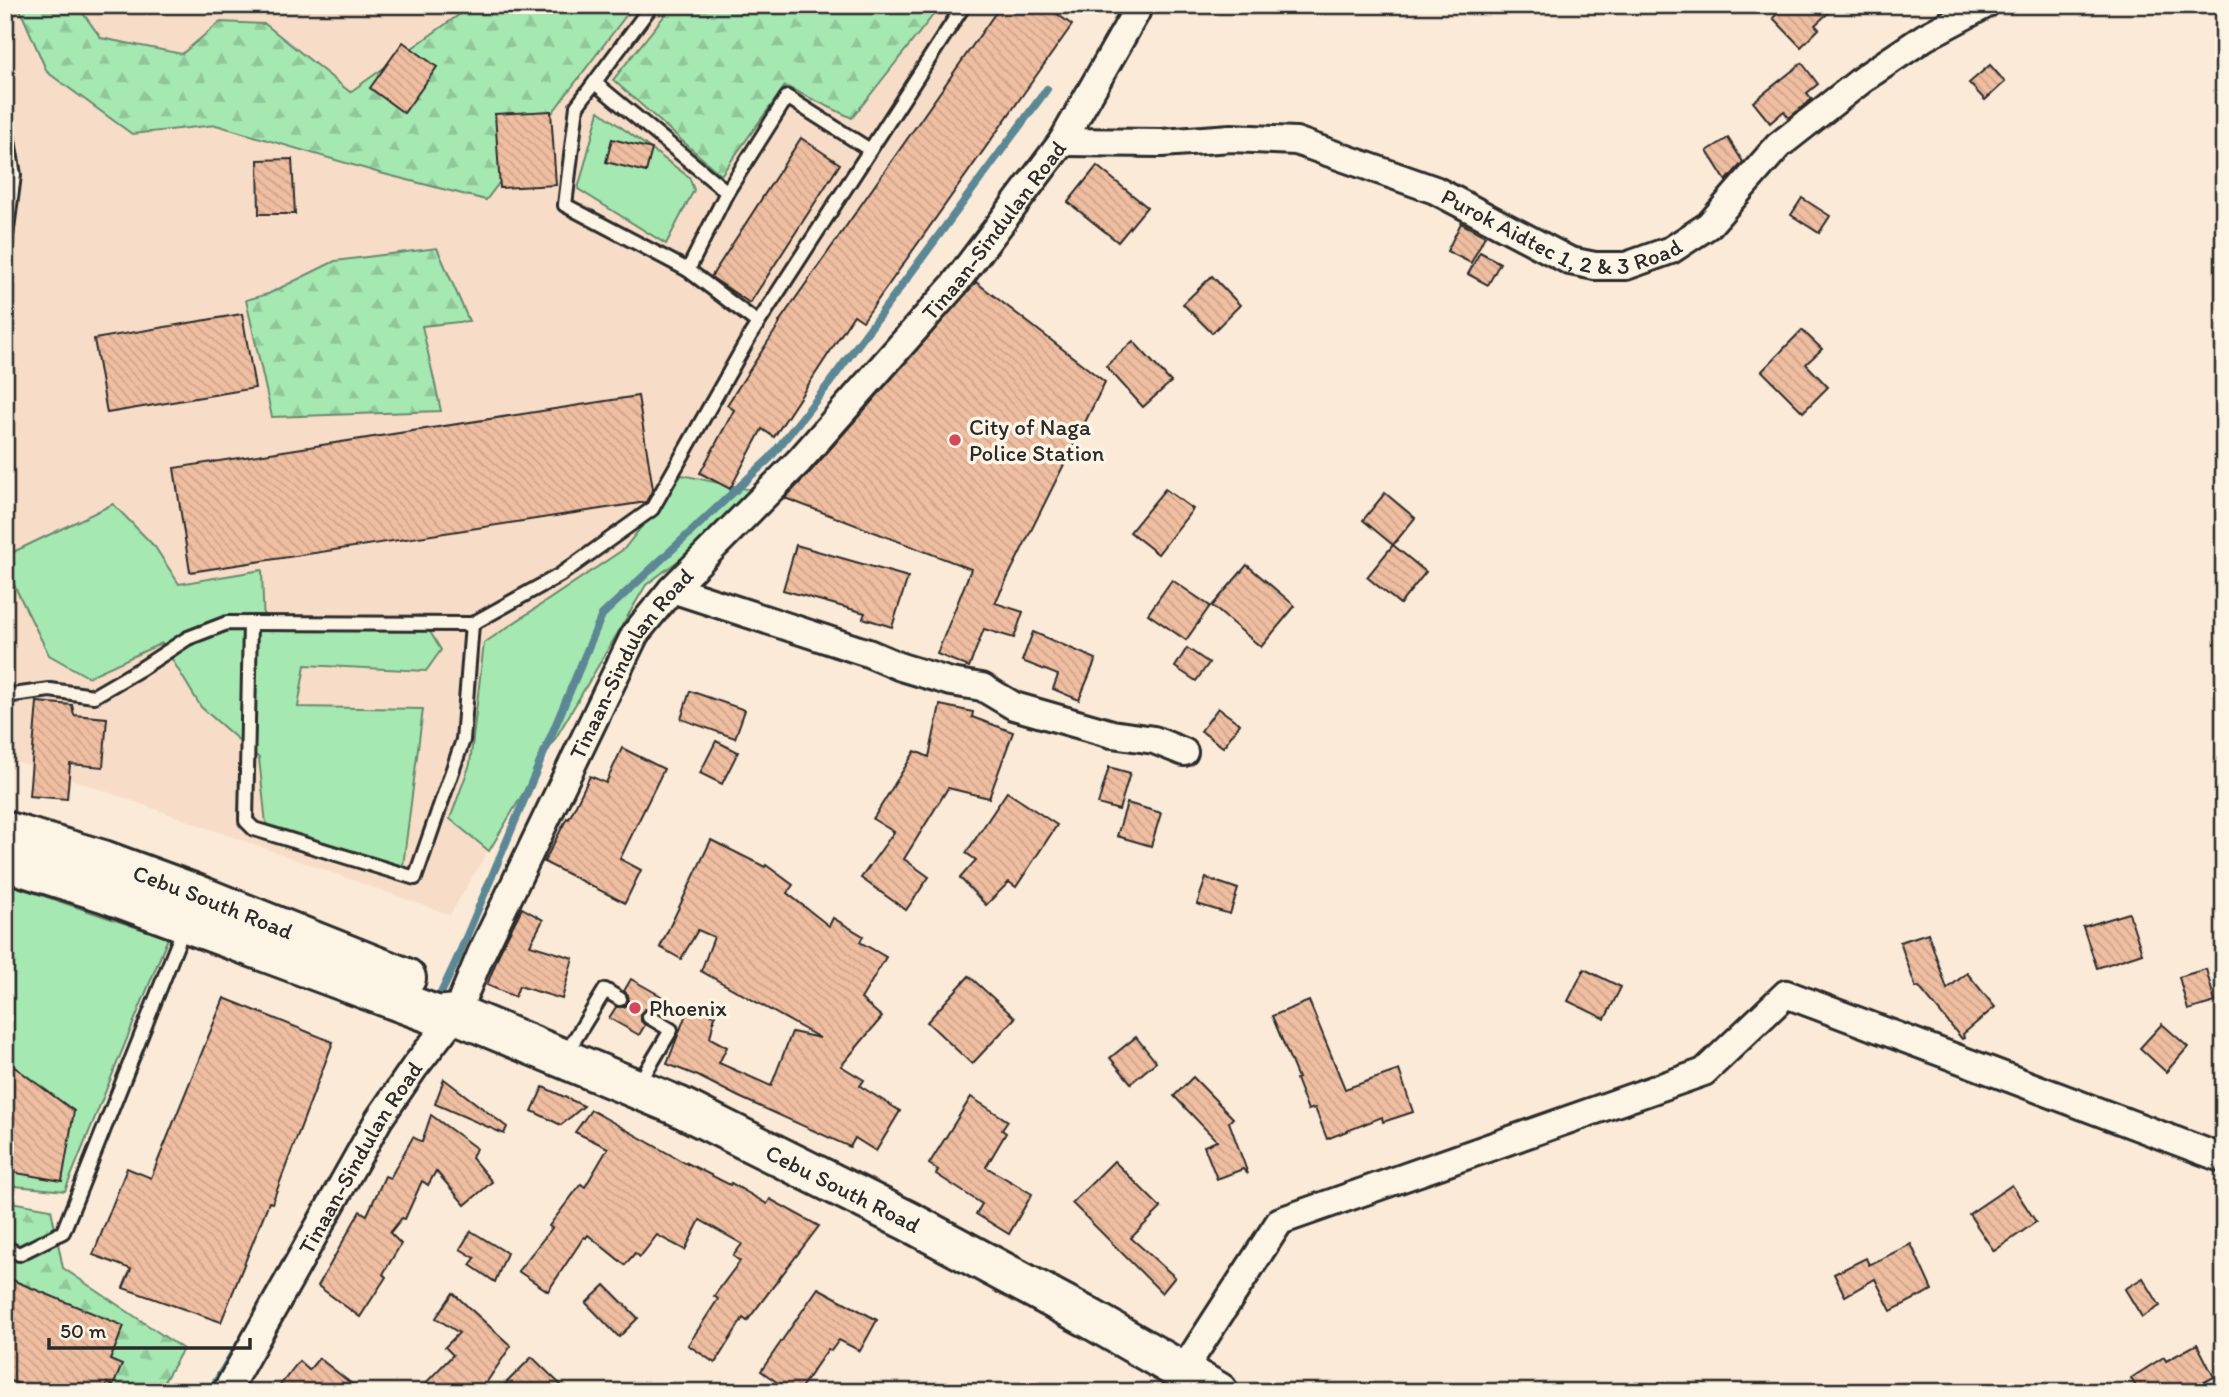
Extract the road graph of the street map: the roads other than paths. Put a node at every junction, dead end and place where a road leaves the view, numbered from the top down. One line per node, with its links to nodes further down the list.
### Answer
1 (652, 5): 5 (lane)
2 (964, 5): 8 (lane)
3 (1138, 5): 7 (street, Tinaan-Sindulan Road)
4 (1985, 5): 7 (street, Purok Aidtec 1, 2 & 3 Road)
5 (595, 83): 9 (lane); 11 (lane)
6 (5, 123): 10 (lane)
7 (1062, 142): 13 (street, Tinaan-Sindulan Road)
8 (870, 150): 9 (lane); 12 (lane)
9 (727, 192): 11 (lane)
10 (5, 244)
11 (688, 270): 12 (lane)
12 (758, 323): 15 (lane)
13 (672, 589): 17 (street); 22 (street, Tinaan-Sindulan Road)
14 (250, 623): 15 (lane); 15 (lane); 16 (lane)
15 (472, 624)
16 (5, 696)
17 (1184, 752)
18 (5, 831): 22 (highway, Cebu South Road)
19 (5, 861): 20 (highway, Cebu South Road)
20 (186, 923): 22 (highway, Cebu South Road); 27 (lane)
21 (620, 999): 24 (lane)
22 (434, 1003): 24 (highway, Cebu South Road); 29 (street, Tinaan-Sindulan Road)
23 (649, 1017): 25 (lane)
24 (563, 1059): 25 (highway, Cebu South Road)
25 (636, 1088): 28 (highway, Cebu South Road)
26 (2224, 1159): 28 (street)
27 (5, 1247)
28 (1182, 1372): 30 (highway, Cebu South Road)
29 (226, 1392)
30 (1218, 1392)

